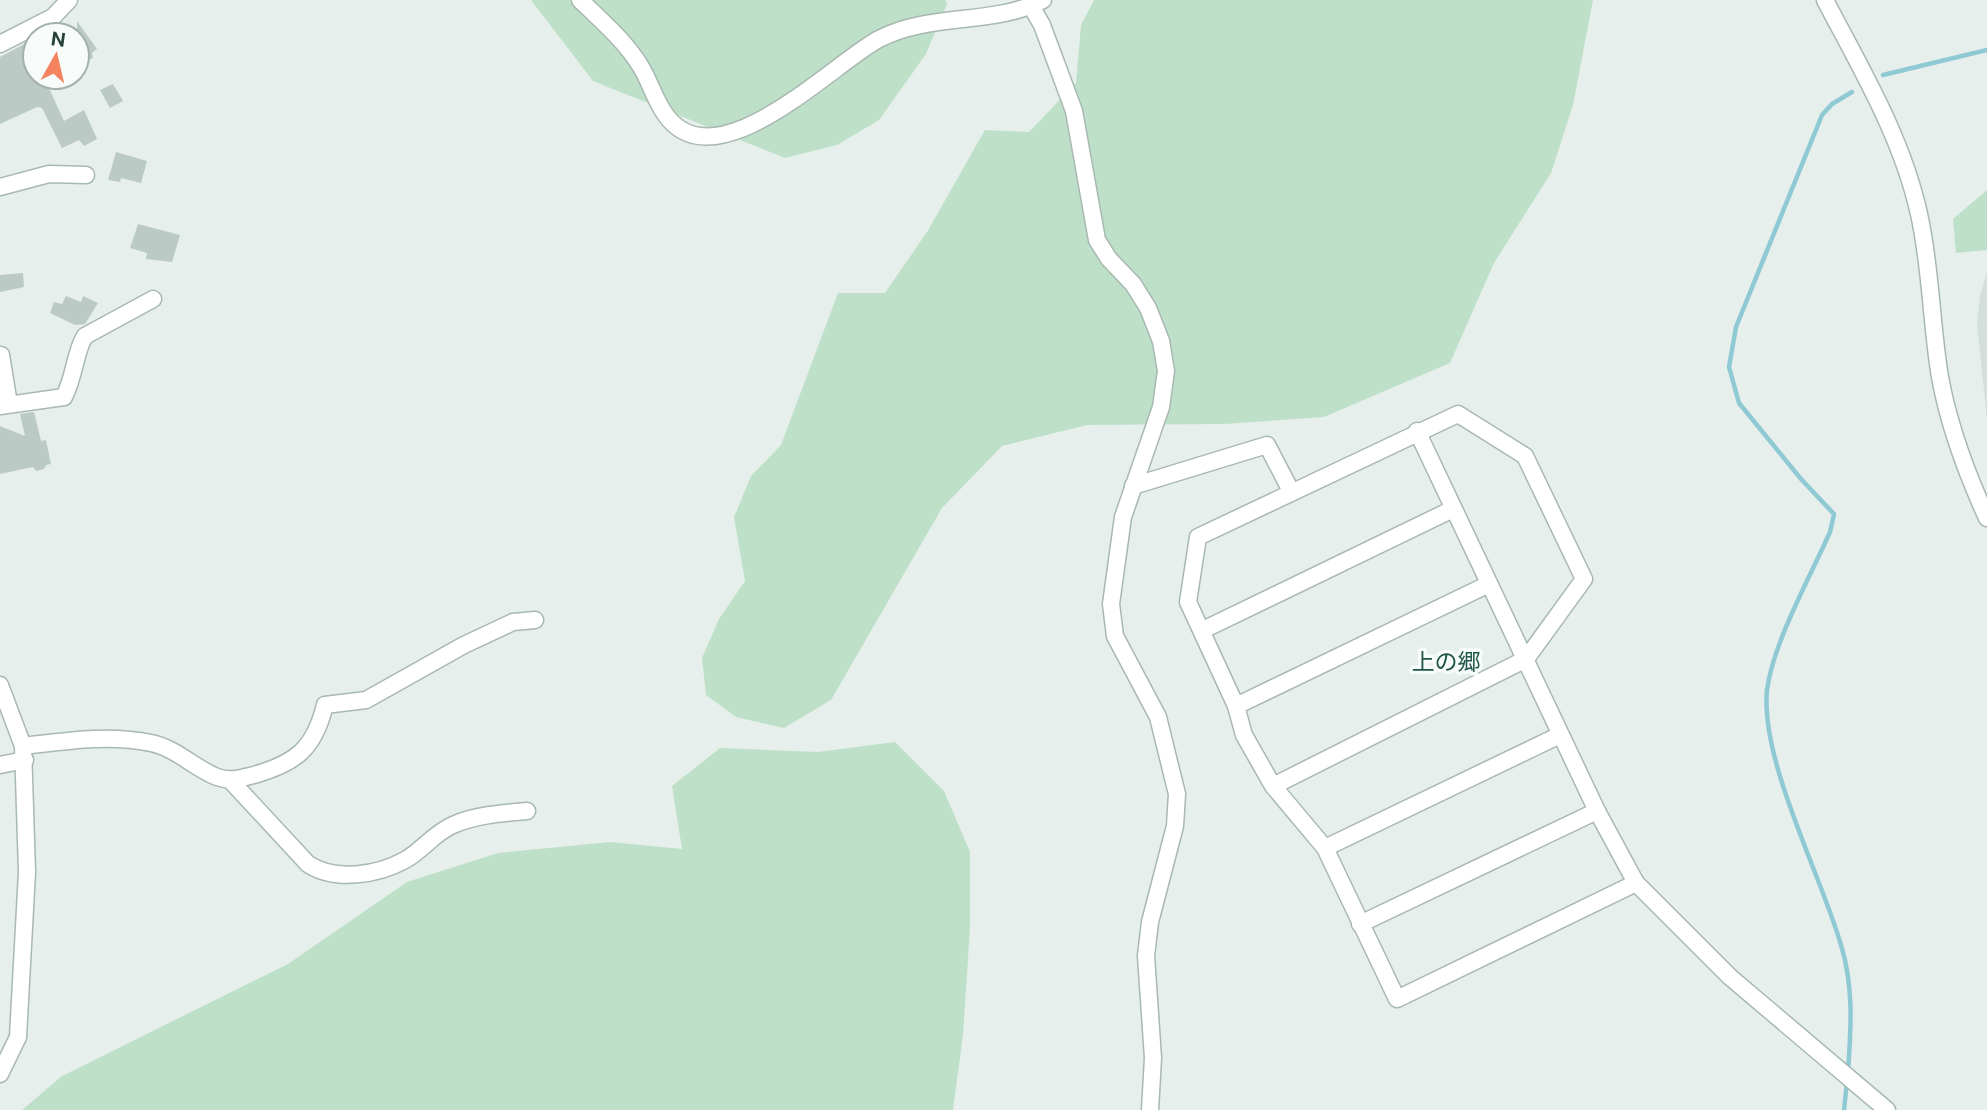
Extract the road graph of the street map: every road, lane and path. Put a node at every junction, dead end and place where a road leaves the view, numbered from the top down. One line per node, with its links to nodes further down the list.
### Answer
1 (69, 0): 5 (street)
2 (580, 0): 4 (street)
3 (1825, 0): 15 (street)
4 (1037, 3): 12 (street)
5 (0, 44)
6 (86, 175): 7 (street)
7 (0, 187)
8 (153, 299): 10 (street)
9 (1, 355): 10 (street)
10 (4, 405)
11 (1417, 431): 13 (street); 14 (street); 19 (street)
12 (1133, 486): 13 (street); 33 (street)
13 (1291, 491): 18 (street)
14 (1453, 509): 16 (street); 18 (street)
15 (1987, 518)
16 (1489, 584): 19 (street); 21 (street)
17 (535, 620): 25 (street)
18 (1203, 630): 21 (street)
19 (1526, 659): 22 (street); 26 (street)
20 (0, 685): 23 (street)
21 (1236, 706): 26 (street)
22 (1560, 735): 28 (street); 29 (street)
23 (24, 753): 24 (street); 25 (street); 32 (street)
24 (0, 765)
25 (230, 780): 27 (street)
26 (1273, 786): 29 (street)
27 (527, 811)
28 (1597, 811): 30 (street); 31 (street)
29 (1325, 848): 31 (street)
30 (1636, 883): 31 (street); 34 (street)
31 (1360, 924)
32 (0, 1073)
33 (1150, 1110)
34 (1887, 1110)

